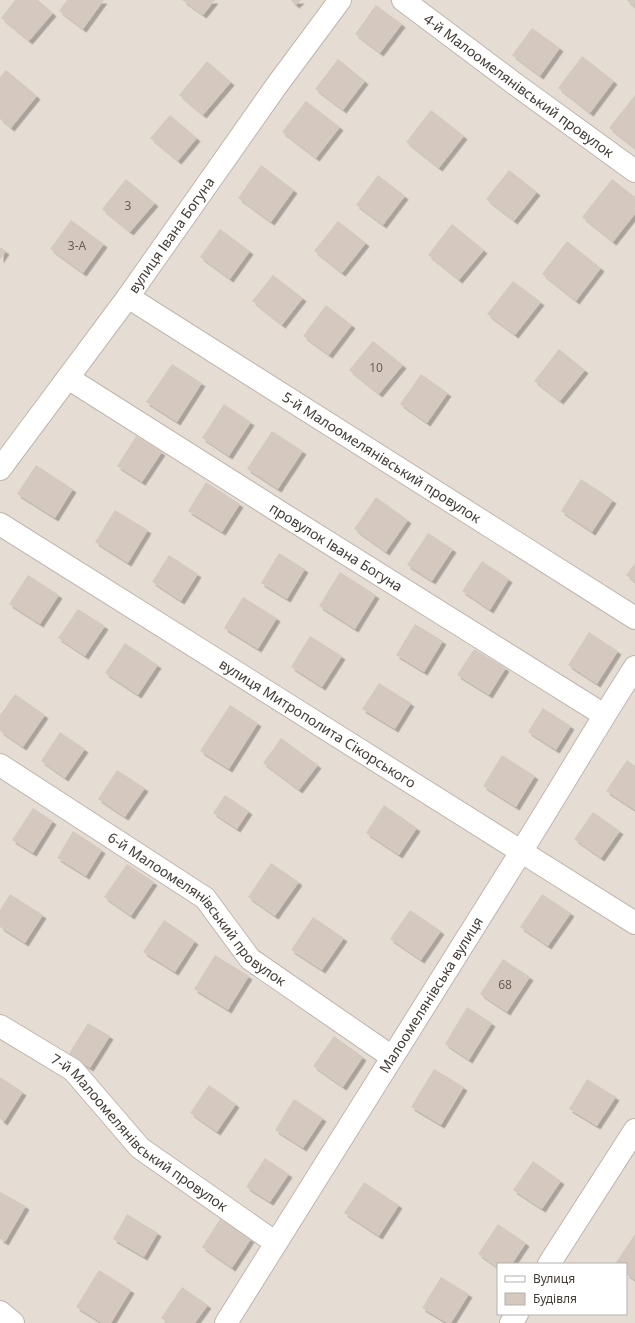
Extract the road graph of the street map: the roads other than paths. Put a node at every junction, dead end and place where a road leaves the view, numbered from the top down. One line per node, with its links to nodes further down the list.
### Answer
1 (340, 0): 4 (street, вулиця Івана Богуна)
2 (403, 0): 3 (street, 4-й Малоомелянівський провулок)
3 (635, 171)
4 (128, 298): 5 (street, вулиця Івана Богуна); 8 (street, 5-й Малоомелянівський провулок)
5 (68, 378): 6 (street, вулиця Івана Богуна); 10 (street, провулок Івана Богуна)
6 (0, 469)
7 (0, 524): 12 (street, вулиця Митрополита Сікорського)
8 (635, 618)
9 (635, 667): 10 (street, Малоомелянівська вулиця)
10 (604, 714): 12 (street, Малоомелянівська вулиця)
11 (0, 765): 15 (street, 6-й Малоомелянівський провулок)
12 (520, 852): 13 (street, вулиця Митрополита Сікорського); 15 (street, Малоомелянівська вулиця)
13 (635, 924)
14 (0, 1026): 17 (street, 7-й Малоомелянівський провулок)
15 (392, 1057): 17 (street, Малоомелянівська вулиця)
16 (635, 1130): 18 (street)
17 (276, 1243): 21 (street, Малоомелянівська вулиця)
18 (550, 1263)
19 (0, 1312): 20 (street)
20 (13, 1323)
21 (226, 1323)

